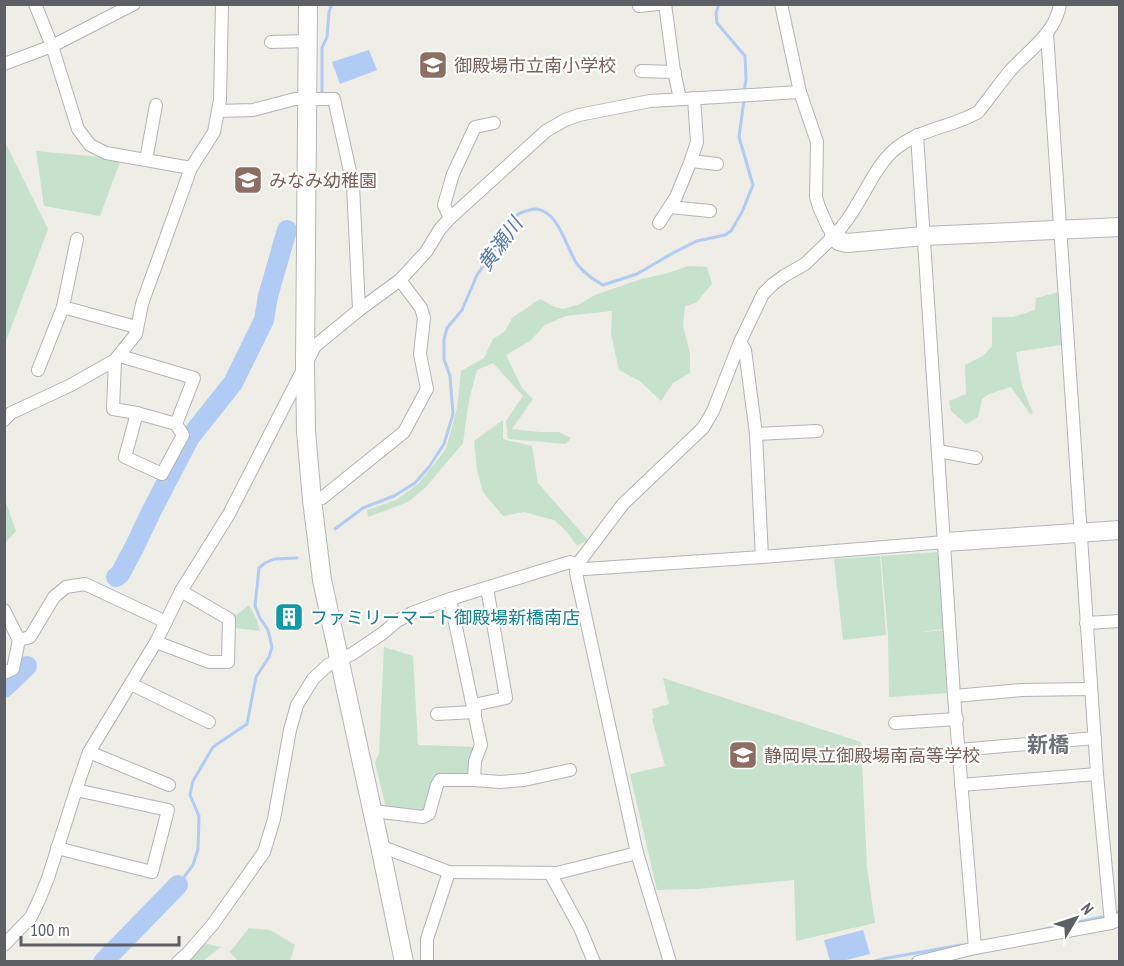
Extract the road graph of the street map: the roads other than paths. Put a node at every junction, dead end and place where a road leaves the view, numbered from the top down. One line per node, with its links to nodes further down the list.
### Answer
1 (35, 4): 13 (street)
2 (134, 4): 13 (street)
3 (222, 4): 22 (street)
4 (308, 4): 11 (street)
5 (658, 4): 9 (street)
6 (665, 4): 16 (street)
7 (781, 4): 17 (street)
8 (1060, 4): 10 (street)
9 (639, 6)
10 (1047, 33): 24 (street); 34 (street)
11 (307, 40): 12 (street); 19 (street)
12 (270, 42)
13 (52, 46): 14 (street); 25 (street)
14 (4, 64)
15 (641, 71): 16 (street)
16 (675, 72): 20 (street)
17 (800, 92): 18 (street); 35 (street)
18 (693, 98): 20 (street); 26 (street)
19 (307, 99): 22 (street); 40 (street); 44 (street)
20 (680, 99): 31 (street)
21 (156, 105): 25 (street)
22 (218, 111): 28 (street)
23 (494, 123): 31 (street)
24 (917, 135): 35 (street); 36 (street)
25 (146, 160): 28 (street)
26 (691, 161): 27 (street); 29 (street)
27 (717, 164)
28 (191, 168): 41 (street)
29 (669, 207): 30 (street); 32 (street)
30 (710, 211)
31 (450, 218): 38 (street)
32 (659, 224)
33 (1119, 227): 34 (street)
34 (1060, 229): 36 (street); 55 (street)
35 (834, 236): 36 (street); 42 (street)
36 (924, 236): 51 (street)
37 (77, 239): 39 (street)
38 (400, 280): 40 (street); 53 (street)
39 (63, 307): 41 (street); 45 (street)
40 (359, 310): 44 (street)
41 (136, 327): 43 (street)
42 (740, 342): 50 (street); 58 (street)
43 (117, 358): 46 (street); 47 (street); 48 (street)
44 (305, 364): 53 (street); 60 (street)
45 (39, 370)
46 (137, 414): 48 (street); 48 (street)
47 (4, 420)
48 (176, 423)
49 (817, 431): 50 (street)
50 (756, 434): 57 (street)
51 (938, 452): 52 (street); 56 (street)
52 (976, 458)
53 (312, 500): 68 (street)
54 (1119, 530): 55 (street)
55 (1080, 533): 56 (street); 65 (street)
56 (945, 542): 57 (street); 72 (street)
57 (762, 557): 58 (street)
58 (577, 565): 59 (street); 90 (street)
59 (487, 588): 61 (street); 73 (street)
60 (181, 591): 64 (street); 67 (street)
61 (450, 599): 68 (street); 73 (street)
62 (4, 610): 66 (street)
63 (1119, 621): 65 (street)
64 (166, 622): 66 (street); 67 (street)
65 (1086, 623): 71 (street)
66 (19, 640): 69 (street)
67 (156, 642): 70 (street)
68 (340, 660): 87 (street); 96 (street)
69 (4, 673)
70 (131, 684): 76 (street); 80 (street)
71 (1091, 689): 72 (street); 78 (street)
72 (954, 696): 75 (street)
73 (474, 709): 74 (street); 83 (street)
74 (437, 714)
75 (957, 719): 77 (street); 79 (street)
76 (209, 722)
77 (895, 723)
78 (1095, 738): 79 (street); 82 (street)
79 (959, 750): 85 (street)
80 (89, 752): 84 (street); 86 (street)
81 (570, 770): 83 (street)
82 (1097, 774): 85 (street); 93 (street)
83 (474, 780): 87 (street)
84 (169, 785)
85 (961, 785): 95 (street)
86 (76, 789): 89 (street); 89 (street)
87 (373, 811): 88 (street)
88 (380, 846): 91 (street); 97 (street)
89 (57, 848): 94 (street)
90 (638, 853): 92 (street); 100 (street)
91 (449, 872): 92 (street); 98 (street)
92 (550, 873): 99 (street)
93 (1115, 921): 95 (street)
94 (4, 945)
95 (975, 948): 101 (street)
96 (178, 962)
97 (404, 962)
98 (427, 962)
99 (594, 962)
100 (670, 962)
101 (918, 962)

